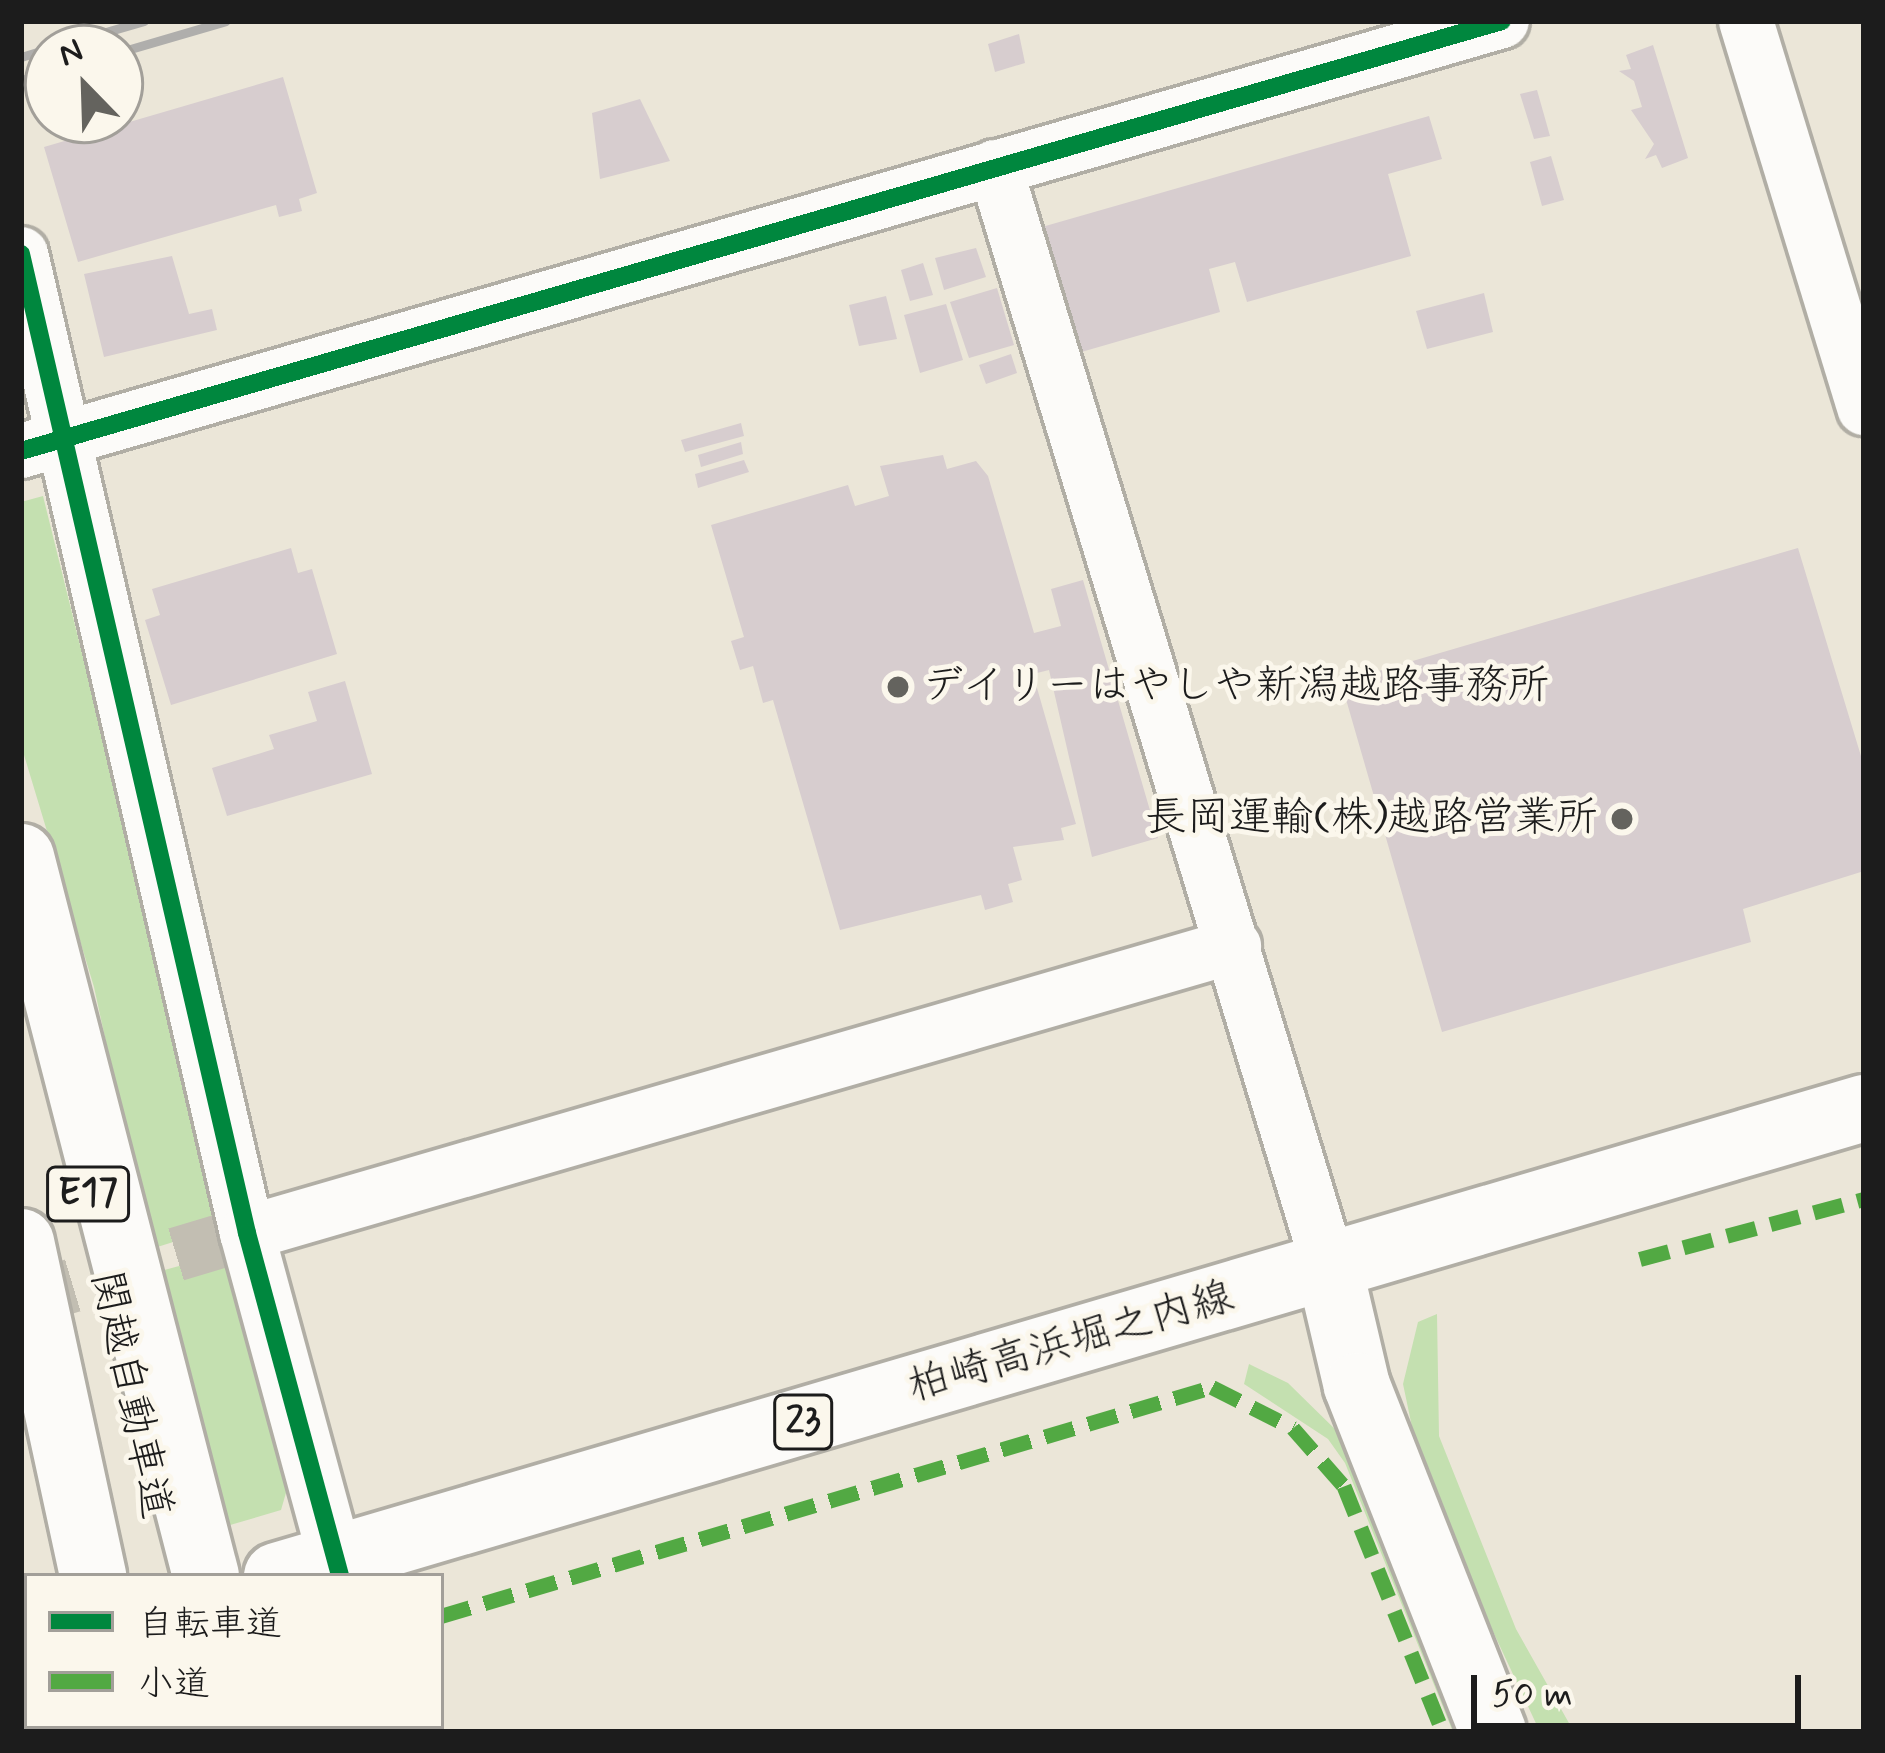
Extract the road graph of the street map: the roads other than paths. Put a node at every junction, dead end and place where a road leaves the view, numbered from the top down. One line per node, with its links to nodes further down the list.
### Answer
1 (1502, 21): 3 (street)
2 (1746, 21): 5 (street)
3 (995, 167): 6 (street); 8 (street)
4 (21, 254): 6 (street)
5 (1864, 408)
6 (43, 445): 10 (street)
7 (21, 859): 15 (main road)
8 (1234, 946): 10 (street); 12 (street)
9 (1864, 1108): 12 (main road, 柏崎高浜堀之内線 / 23)
10 (247, 1233): 17 (street)
11 (21, 1242): 16 (main road, 関越自動車道 / E17)
12 (1329, 1267): 14 (main road); 17 (main road, 柏崎高浜堀之内線 / 23)
13 (21, 1437): 16 (main road)
14 (1412, 1533): 18 (main road); 19 (main road)
15 (181, 1548)
16 (68, 1562)
17 (317, 1570)
18 (1493, 1732)
19 (1526, 1732)

